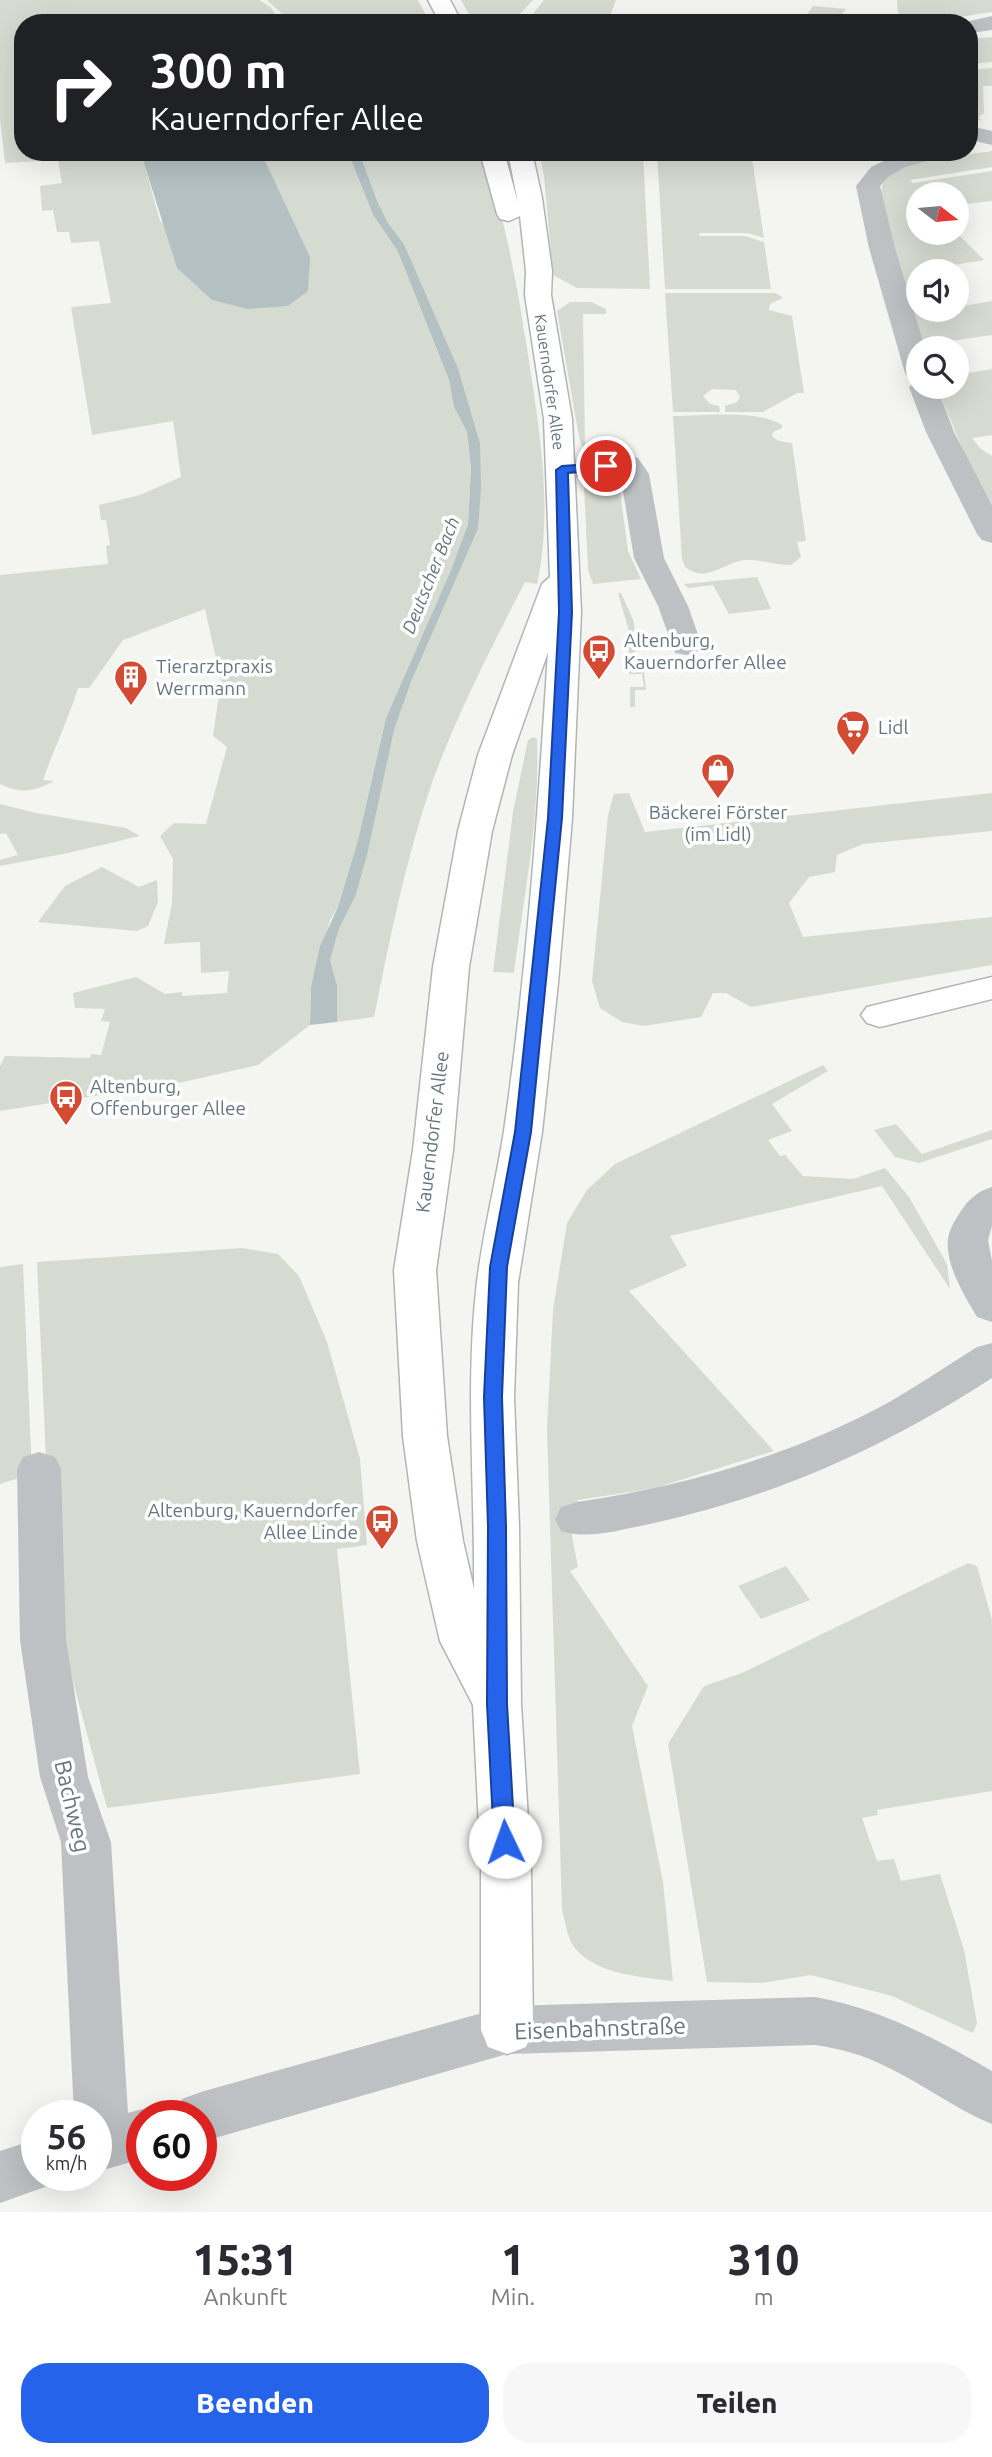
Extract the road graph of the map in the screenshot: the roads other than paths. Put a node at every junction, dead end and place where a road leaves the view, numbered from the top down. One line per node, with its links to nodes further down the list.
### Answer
1 (494, 161): 4 (main road, Kauerndorfer Allee)
2 (522, 161): 4 (main road, Kauerndorfer Allee)
3 (901, 161): 5 (street)
4 (538, 295): 7 (main road, Kauerndorfer Allee)
5 (908, 336)
6 (928, 399): 8 (street)
7 (562, 470): 9 (main road, Kauerndorfer Allee); 10 (street, Kauerndorfer Allee)
8 (992, 534)
9 (564, 566): 18 (main road, Kauerndorfer Allee); 18 (main road, Kauerndorfer Allee)
10 (686, 646)
11 (992, 988): 12 (main road)
12 (880, 1015)
13 (992, 1201): 14 (street)
14 (992, 1307)
15 (992, 1359): 17 (street)
16 (39, 1469): 22 (street, Bachweg)
17 (577, 1519)
18 (497, 1704): 19 (main road, Kauerndorfer Allee)
19 (507, 2030): 20 (street, Eisenbahnstraße); 21 (street, Eisenbahnstraße)
20 (992, 2099)
21 (217, 2112)
22 (114, 2142)
23 (21, 2170): 24 (street)
24 (0, 2177)

